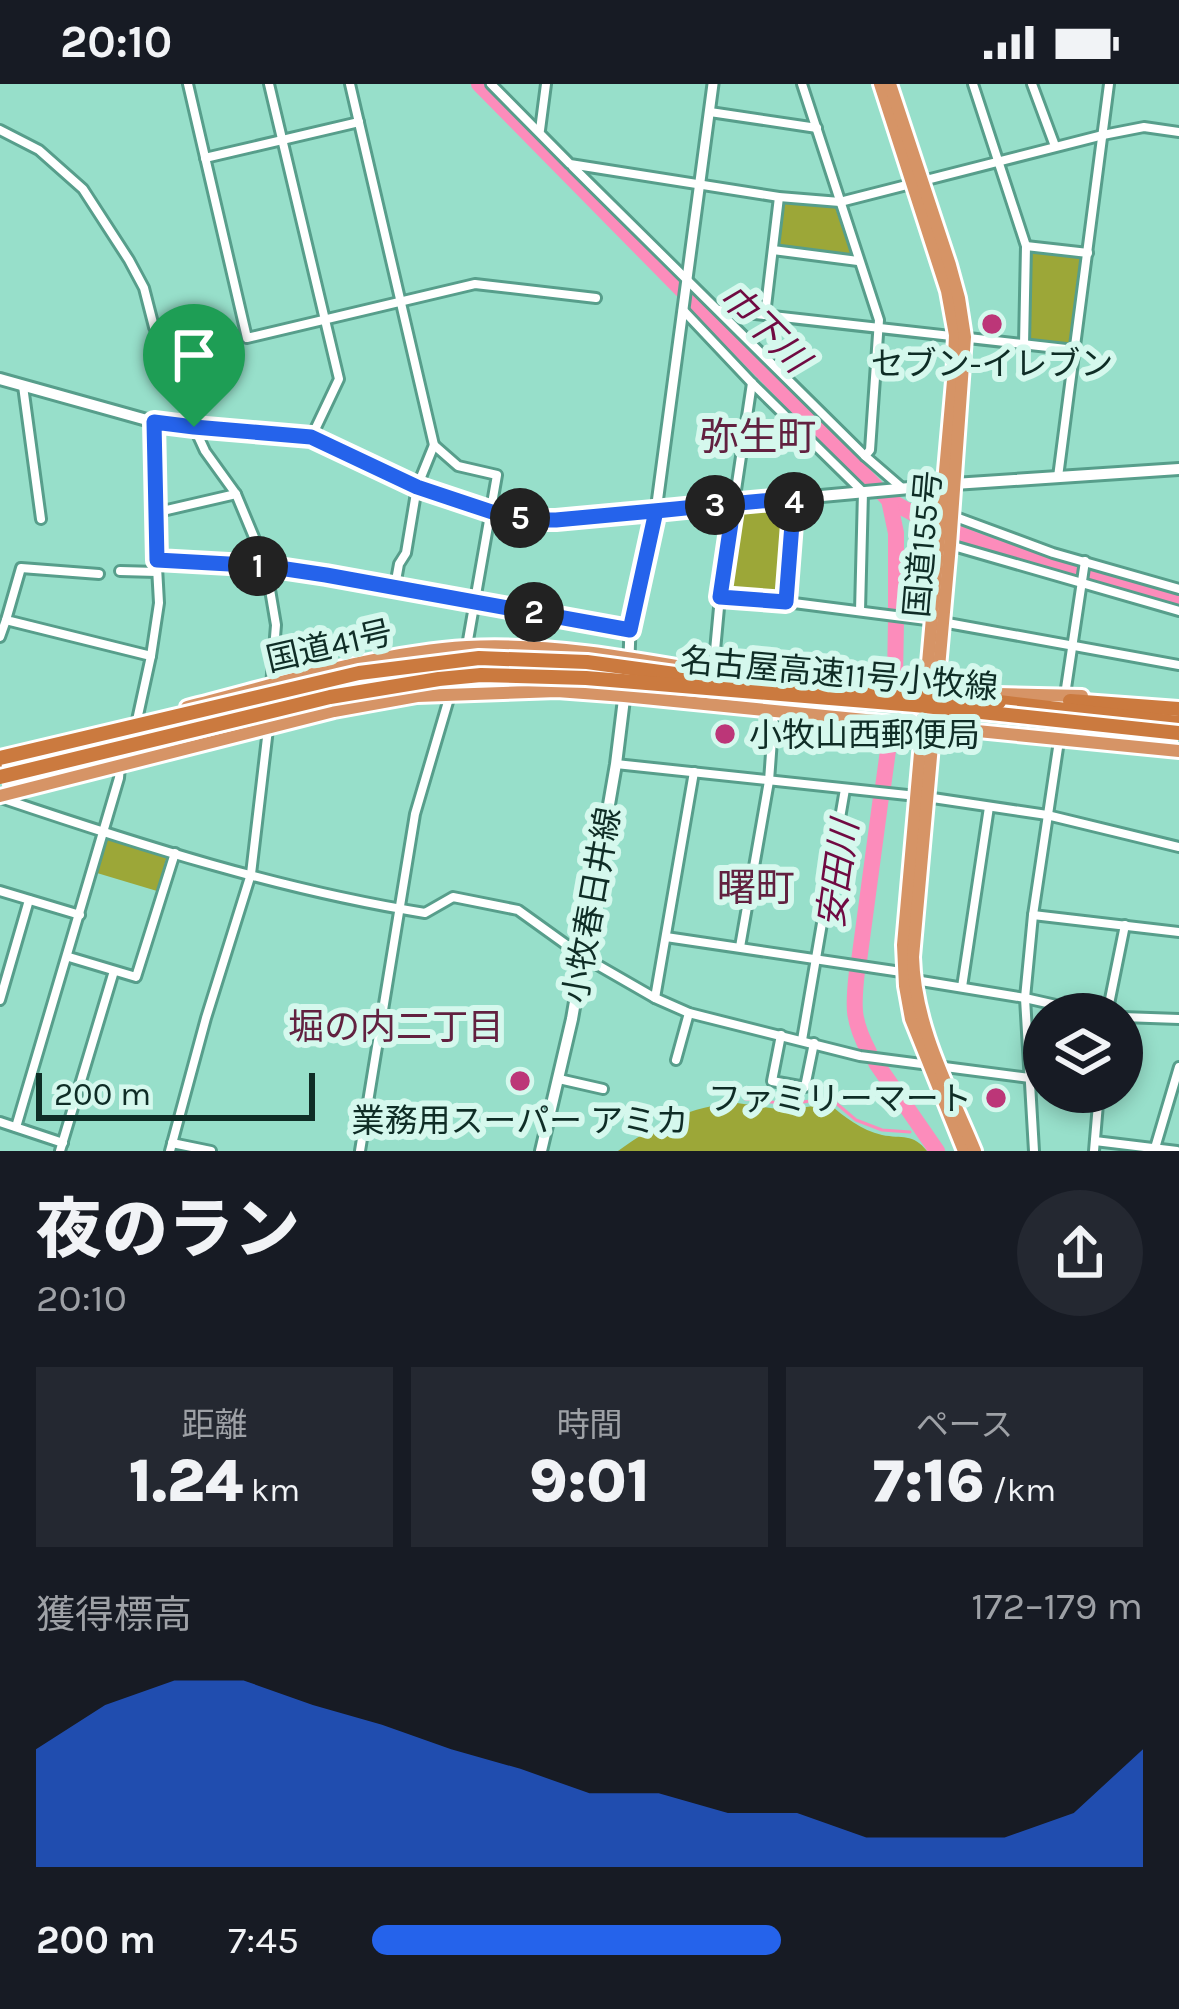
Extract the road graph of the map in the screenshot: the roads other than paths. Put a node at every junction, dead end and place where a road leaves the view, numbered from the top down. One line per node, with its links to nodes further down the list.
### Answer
1 (188, 84): 22 (street)
2 (269, 84): 20 (street)
3 (350, 84): 14 (street)
4 (491, 84): 17 (street)
5 (547, 84): 17 (street)
6 (713, 84): 13 (street)
7 (802, 84): 15 (street)
8 (880, 84): 26 (highway, 国道155号)
9 (890, 84): 26 (highway, 国道155号)
10 (973, 84): 23 (street)
11 (1032, 84): 21 (street)
12 (1109, 84): 19 (street)
13 (710, 112): 15 (street); 25 (street)
14 (359, 122): 20 (street); 35 (street)
15 (818, 128): 28 (street)
16 (0, 130): 48 (street)
17 (539, 130): 24 (street)
18 (1179, 131): 19 (street)
19 (1103, 135): 21 (street); 31 (street)
20 (282, 140): 22 (street); 39 (street)
21 (1055, 146): 23 (street)
22 (205, 158): 39 (street)
23 (998, 160): 26 (street); 29 (street)
24 (570, 164): 25 (street); 33 (street)
25 (700, 182): 27 (street); 33 (street)
26 (918, 184): 28 (street); 41 (highway, 国道155号)
27 (779, 196): 28 (street); 30 (street)
28 (840, 202): 32 (street)
29 (1026, 246): 31 (street); 42 (street)
30 (773, 250): 32 (street); 38 (street)
31 (1088, 254): 43 (street)
32 (858, 261): 40 (street)
33 (687, 280): 36 (street); 37 (street)
34 (596, 298): 35 (street)
35 (401, 301): 39 (street); 50 (street)
36 (683, 310): 45 (street); 61 (street)
37 (717, 310): 38 (street); 51 (street)
38 (765, 315): 40 (street)
39 (324, 320): 49 (street)
40 (878, 326): 41 (street); 51 (street)
41 (960, 336): 42 (street); 54 (highway, 国道155号)
42 (1024, 345): 43 (street)
43 (1075, 350): 53 (street)
44 (0, 379): 46 (main road)
45 (752, 383): 57 (street); 60 (street)
46 (23, 386): 47 (main road); 65 (street)
47 (154, 422): 48 (main road); 62 (street)
48 (194, 427): 49 (main road); 58 (street)
49 (311, 437): 55 (main road)
50 (434, 446): 55 (street); 63 (street)
51 (866, 456): 56 (street)
52 (1179, 470): 53 (main road)
53 (1058, 479): 54 (main road)
54 (948, 484): 56 (main road); 64 (highway, 国道155号)
55 (417, 487): 63 (main road); 74 (street)
56 (903, 488): 57 (main road)
57 (863, 492): 59 (main road); 80 (street)
58 (236, 494): 62 (street); 69 (street)
59 (794, 498): 60 (main road); 78 (street)
60 (734, 503): 61 (main road); 76 (street)
61 (656, 511): 63 (main road); 83 (street)
62 (154, 512): 67 (street)
63 (492, 512): 77 (street)
64 (948, 518): 66 (highway, 国道155号); 68 (street)
65 (41, 519)
66 (947, 539): 73 (street); 82 (highway, 国道155号)
67 (157, 560): 69 (street); 71 (street)
68 (1085, 561): 73 (street); 75 (street)
69 (266, 566): 74 (street); 92 (street)
70 (120, 571): 71 (street)
71 (158, 572): 87 (street)
72 (100, 574): 81 (street)
73 (1080, 582): 79 (street); 86 (street)
74 (395, 586): 77 (street)
75 (1179, 589)
76 (720, 597): 78 (street); 90 (street)
77 (474, 600): 83 (street); 85 (street)
78 (786, 602): 80 (street)
79 (1179, 610)
80 (860, 611): 82 (street)
81 (6, 620): 84 (street); 87 (street)
82 (937, 621): 86 (street); 93 (highway, 国道155号)
83 (630, 630): 88 (street)
84 (0, 637)
85 (467, 647): 88 (highway, 国道41号); 92 (highway, 国道41号)
86 (1070, 647): 89 (street); 95 (street)
87 (151, 656): 100 (street)
88 (629, 658): 90 (highway, 国道41号); 96 (main road, 小牧春日井線)
89 (1179, 665)
90 (713, 672): 93 (highway, 国道41号)
91 (675, 674): 97 (highway, 名古屋高速11号小牧線, bridge); 107 (highway, bridge); 107 (highway, 名古屋高速11号小牧線, bridge)
92 (271, 686): 100 (highway, 国道41号)
93 (931, 692): 95 (highway, 国道41号); 103 (highway, 国道155号)
94 (450, 694): 96 (highway, 国道41号); 102 (highway, 国道41号); 124 (street)
95 (1065, 695): 98 (highway, 国道41号)
96 (625, 696): 99 (highway, 国道41号); 108 (main road, 小牧春日井線)
97 (999, 703): 98 (highway); 101 (highway)
98 (1179, 706)
99 (774, 712): 103 (highway, 国道41号); 112 (street)
100 (136, 720): 107 (highway, 国道41号)
101 (1179, 723)
102 (268, 727): 109 (highway, 国道41号); 121 (street)
103 (928, 727): 105 (highway, 国道41号); 115 (highway, 国道155号)
104 (1179, 733): 111 (highway, 名古屋高速11号小牧線, bridge)
105 (1059, 741): 106 (highway, 国道41号); 117 (street)
106 (1179, 751)
107 (0, 758)
108 (616, 764): 110 (street); 131 (main road, 小牧春日井線)
109 (120, 765): 114 (highway, 国道41号); 118 (street)
110 (694, 772): 112 (street); 129 (street)
111 (0, 777)
112 (769, 781): 113 (street); 130 (street)
113 (845, 789): 115 (street); 133 (street)
114 (0, 797): 118 (street)
115 (921, 797): 116 (street); 135 (highway, 国道155号)
116 (989, 806): 117 (street); 136 (street)
117 (1047, 815): 119 (street); 126 (street)
118 (104, 832): 120 (street); 125 (street)
119 (1179, 847)
120 (175, 853): 121 (street); 134 (street)
121 (251, 874): 124 (street); 160 (street)
122 (0, 891): 123 (street)
123 (29, 900): 125 (street); 141 (street)
124 (398, 909): 131 (street); 163 (street)
125 (80, 915): 132 (street)
126 (1033, 915): 127 (street); 137 (street)
127 (1125, 925): 128 (street); 138 (street)
128 (1179, 932)
129 (666, 937): 130 (street); 139 (street)
130 (740, 947): 133 (street)
131 (582, 956): 139 (street); 152 (main road, 小牧春日井線)
132 (68, 957): 134 (street); 157 (street)
133 (816, 959): 135 (street); 146 (street)
134 (114, 971): 159 (street)
135 (910, 975): 136 (street); 149 (highway, 国道155号)
136 (962, 987): 140 (street)
137 (1025, 993)
138 (1111, 993)
139 (655, 998): 142 (street)
140 (1023, 998)
141 (0, 1000)
142 (688, 1012): 145 (street); 148 (street)
143 (1143, 1018): 144 (street)
144 (1179, 1019)
145 (782, 1035): 146 (street); 147 (street)
146 (802, 1040): 147 (street)
147 (814, 1043): 149 (street)
148 (676, 1060)
149 (933, 1066): 151 (street); 165 (highway, 国道155号); 166 (highway, 国道155号)
150 (1179, 1067): 161 (street)
151 (1023, 1077)
152 (559, 1079): 153 (street); 164 (main road, 小牧春日井線)
153 (603, 1089)
154 (1032, 1113): 167 (street)
155 (1098, 1113): 158 (street)
156 (0, 1122): 157 (street)
157 (16, 1127): 159 (street)
158 (1094, 1146): 161 (street)
159 (62, 1147)
160 (171, 1147): 162 (street)
161 (1155, 1148): 168 (street)
162 (211, 1151)
163 (360, 1151)
164 (541, 1151)
165 (964, 1151)
166 (975, 1151)
167 (1034, 1151)
168 (1177, 1151)

